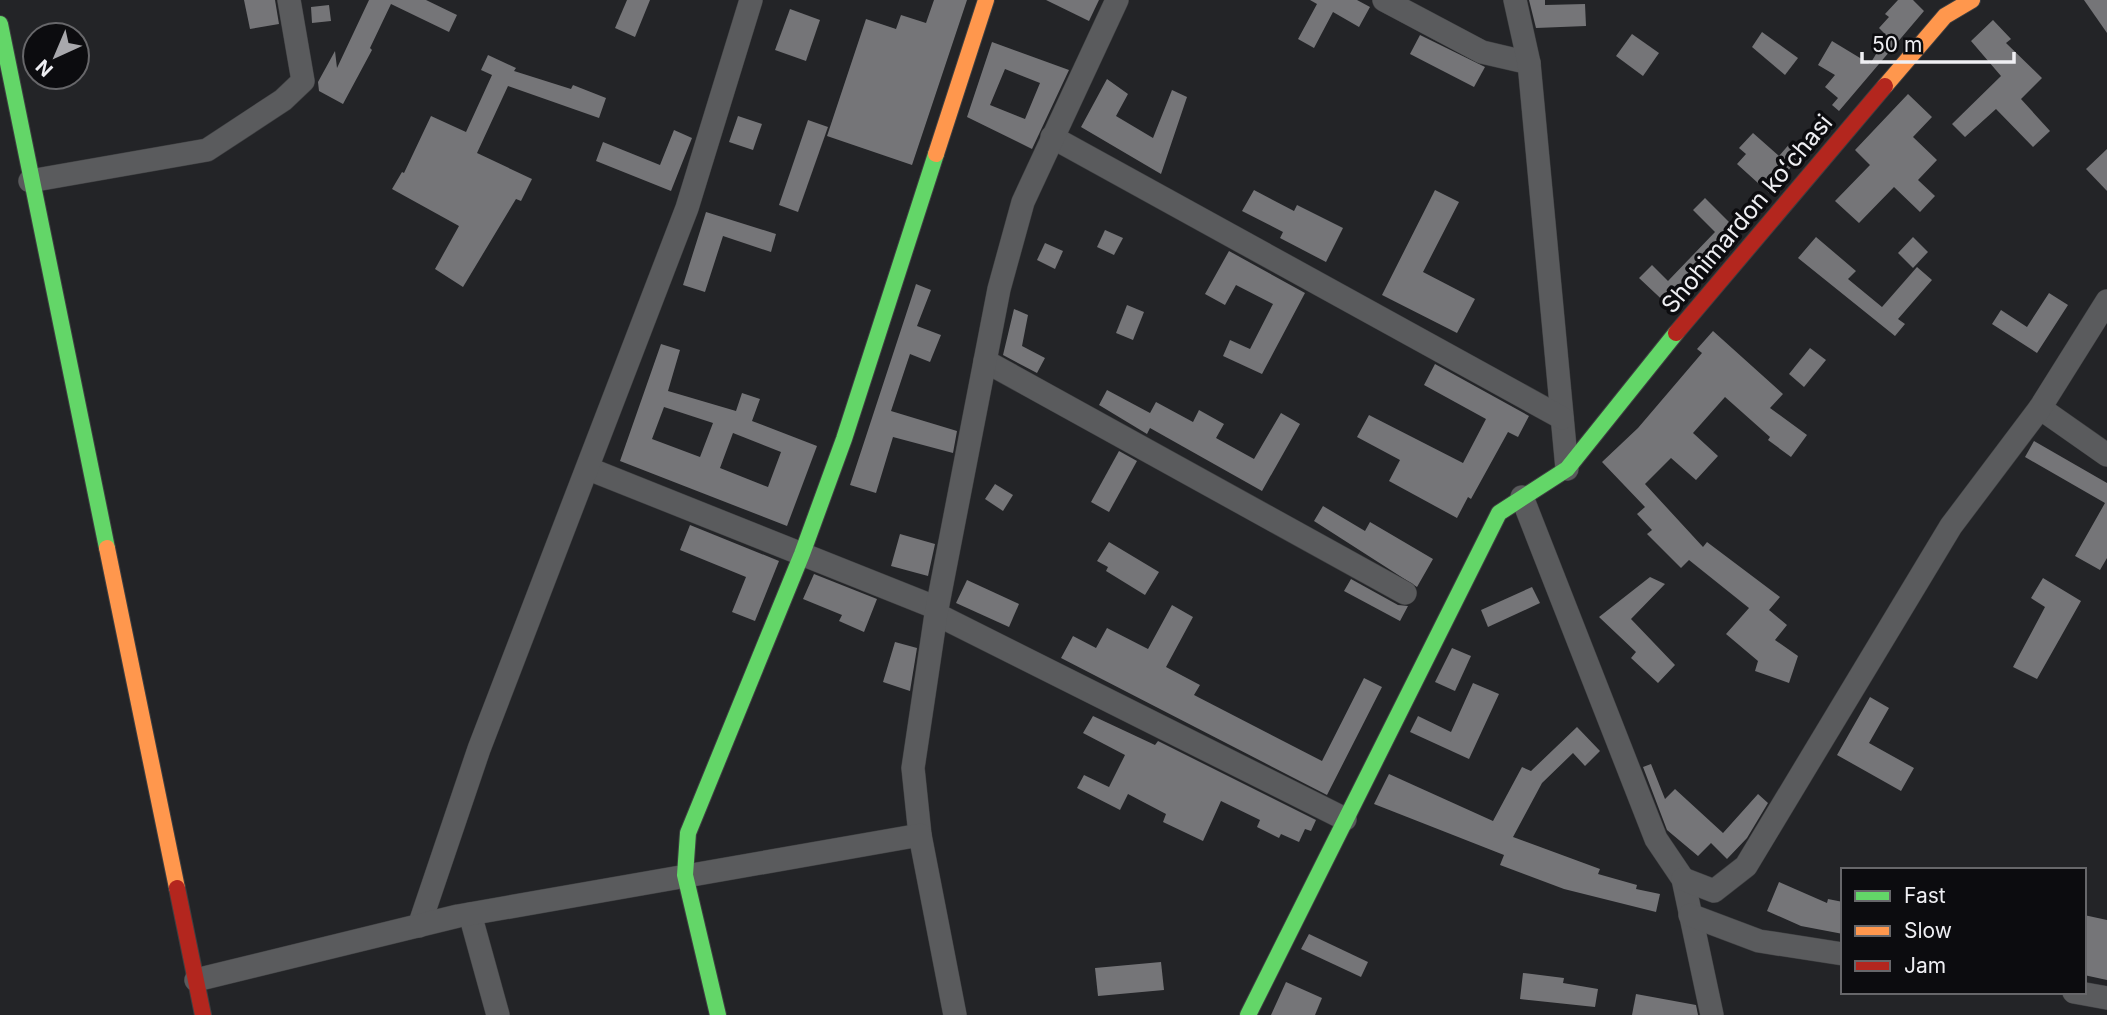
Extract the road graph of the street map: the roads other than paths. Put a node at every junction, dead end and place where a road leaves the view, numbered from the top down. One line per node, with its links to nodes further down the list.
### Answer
1 (289, 0): 12 (street)
2 (751, 0): 19 (street)
3 (986, 0): 21 (street)
4 (1117, 0): 11 (street)
5 (1384, 0): 9 (street)
6 (1515, 0): 9 (street)
7 (1972, 0): 18 (street, Shohimardon koʻchasi)
8 (0, 24): 10 (street)
9 (1528, 63): 16 (street)
10 (10, 124): 12 (street)
11 (1052, 137): 14 (street); 16 (street)
12 (30, 181): 32 (street)
13 (2107, 301): 15 (street)
14 (985, 361): 22 (street); 23 (street)
15 (2039, 408): 17 (street); 27 (street)
16 (1562, 418): 18 (street)
17 (2107, 455)
18 (1567, 469): 20 (street, Shohimardon koʻchasi)
19 (589, 470): 21 (street); 30 (street)
20 (1522, 497): 24 (street, Shohimardon koʻchasi); 27 (street)
21 (802, 554): 23 (street); 26 (street)
22 (1405, 593)
23 (937, 611): 24 (street); 25 (street)
24 (1345, 819): 39 (street, Shohimardon koʻchasi)
25 (920, 835): 26 (street); 38 (street)
26 (685, 876): 28 (street); 37 (street)
27 (1683, 879): 29 (street)
28 (470, 914): 30 (street); 36 (street)
29 (1690, 915): 31 (street); 40 (street)
30 (419, 926): 32 (street)
31 (1841, 954)
32 (195, 980): 35 (street)
33 (2085, 994): 34 (street)
34 (2107, 998)
35 (203, 1015)
36 (498, 1015)
37 (718, 1015)
38 (954, 1015)
39 (1248, 1015)
40 (1712, 1015)

